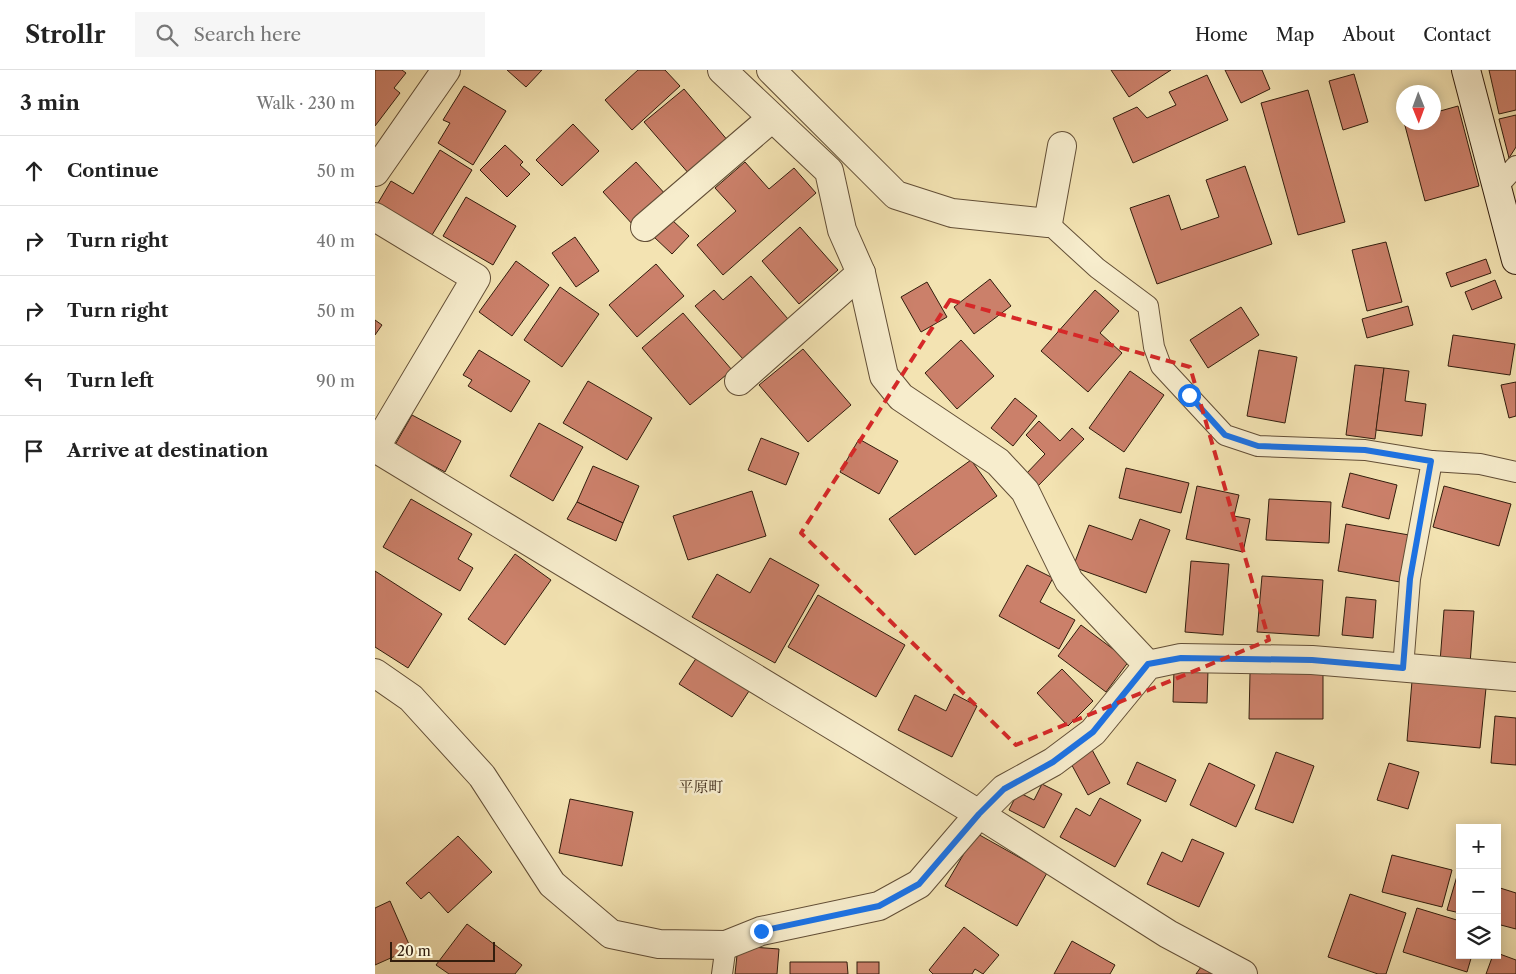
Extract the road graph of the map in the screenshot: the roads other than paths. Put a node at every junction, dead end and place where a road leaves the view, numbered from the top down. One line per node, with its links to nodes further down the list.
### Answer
1 (445, 70): 8 (street)
2 (722, 70): 5 (street)
3 (771, 70): 11 (street)
4 (1466, 70): 9 (street)
5 (772, 118): 12 (street); 15 (street)
6 (1061, 146): 11 (street)
7 (1516, 166): 9 (lane)
8 (375, 172)
9 (1497, 187): 13 (street)
10 (375, 218): 17 (street)
11 (1048, 223): 18 (lane)
12 (645, 226)
13 (1512, 235): 14 (street)
14 (1516, 260)
15 (861, 273): 16 (street); 20 (street)
16 (739, 381)
17 (375, 448): 24 (street)
18 (1431, 461): 19 (lane); 21 (lane)
19 (1516, 472)
20 (1148, 664): 21 (street); 24 (street)
21 (1403, 668): 23 (street)
22 (375, 673): 25 (street)
23 (1516, 677)
24 (979, 814): 25 (street); 27 (street)
25 (726, 945): 26 (lane)
26 (722, 974)
27 (1243, 974)

